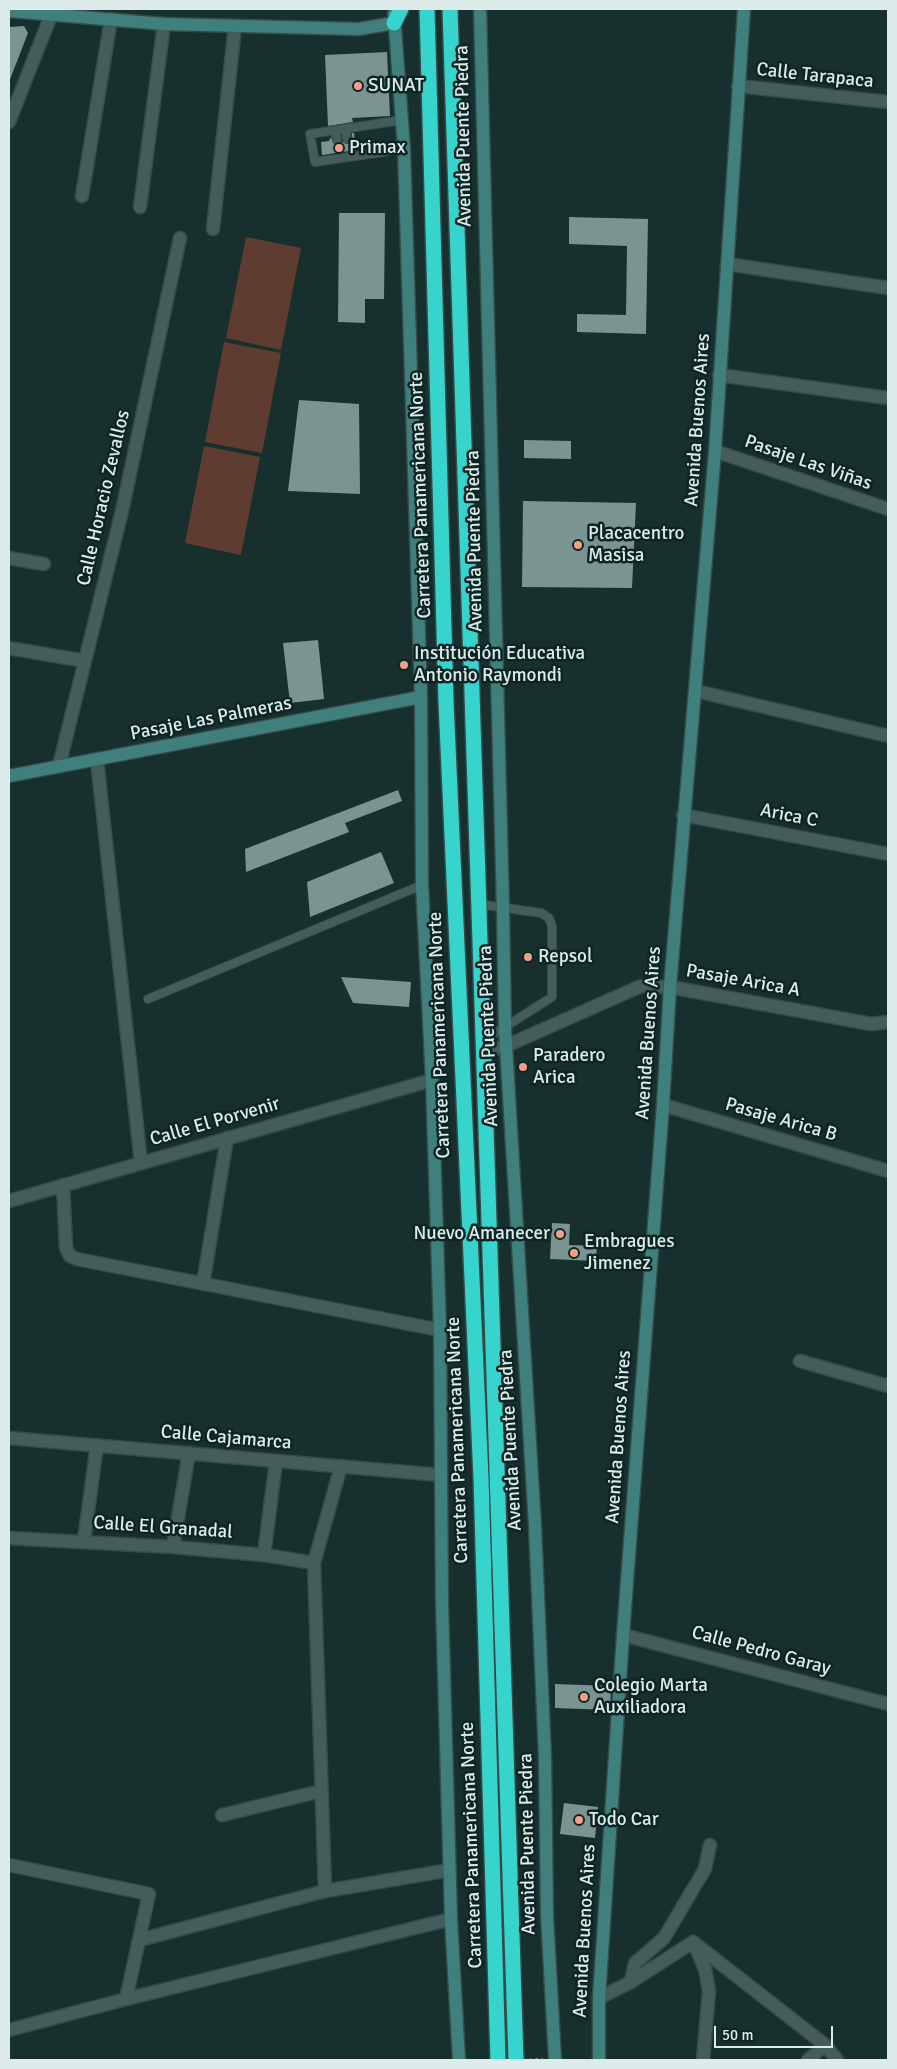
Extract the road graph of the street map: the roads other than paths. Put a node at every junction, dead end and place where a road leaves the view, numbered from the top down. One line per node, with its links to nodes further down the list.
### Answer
1 (401, 9): 8 (highway)
2 (428, 9): 93 (highway, Carretera Panamericana Norte)
3 (450, 9): 46 (highway, Carretera Panamericana Norte)
4 (480, 9): 47 (main road, Avenida Puente Piedra)
5 (744, 9): 12 (main road, Avenida Buenos Aires)
6 (9, 10): 7 (main road)
7 (52, 13): 9 (main road); 15 (street)
8 (394, 16): 11 (main road); 14 (main road)
9 (111, 19): 10 (main road); 23 (street)
10 (164, 24): 11 (main road); 24 (street)
11 (235, 26): 25 (street)
12 (738, 86): 13 (street, Calle Tarapaca); 27 (main road, Avenida Buenos Aires)
13 (888, 102)
14 (402, 120): 16 (lane); 22 (main road)
15 (9, 122)
16 (346, 129): 17 (lane); 19 (lane)
17 (335, 130): 18 (lane); 20 (lane)
18 (326, 132): 21 (lane); 22 (lane)
19 (347, 139)
20 (337, 140)
21 (327, 141)
22 (404, 149): 38 (main road)
23 (82, 196)
24 (140, 207)
25 (214, 229)
26 (180, 238): 36 (street, Calle Horacio Zevallos)
27 (727, 264): 28 (street); 29 (main road, Avenida Buenos Aires)
28 (888, 288)
29 (719, 375): 30 (street); 31 (main road, Avenida Buenos Aires)
30 (888, 398)
31 (715, 452): 32 (street, Pasaje Las Viñas); 37 (main road, Avenida Buenos Aires)
32 (888, 510)
33 (9, 558): 34 (street)
34 (44, 564)
35 (9, 648): 36 (street)
36 (84, 662): 41 (street, Calle Horacio Zevallos)
37 (696, 691): 39 (street); 43 (main road, Avenida Buenos Aires)
38 (421, 697): 40 (main road, Pasaje Las Palmeras); 45 (main road)
39 (888, 736)
40 (97, 760): 41 (main road, Pasaje Las Palmeras); 57 (street)
41 (58, 766): 42 (main road, Pasaje Las Palmeras)
42 (9, 776)
43 (684, 815): 44 (street, Arica C); 48 (main road, Avenida Buenos Aires)
44 (888, 854)
45 (422, 885): 49 (lane); 54 (main road)
46 (478, 904): 47 (lane); 53 (highway, Carretera Panamericana Norte)
47 (504, 909): 51 (main road, Avenida Puente Piedra); 51 (lane)
48 (670, 987): 50 (street, Pasaje Arica A); 52 (street, Pasaje Arica A); 55 (main road, Avenida Buenos Aires)
49 (148, 998)
50 (888, 1022)
51 (504, 1029): 52 (main road, Avenida Puente Piedra); 53 (lane)
52 (506, 1046): 53 (street, Pasaje Arica A); 95 (main road, Avenida Puente Piedra)
53 (483, 1047): 94 (highway, Carretera Panamericana Norte)
54 (432, 1080): 56 (street, Calle El Porvenir); 62 (main road)
55 (663, 1106): 58 (street, Pasaje Arica B); 76 (main road, Avenida Buenos Aires)
56 (227, 1138): 57 (street, Calle El Porvenir); 61 (street)
57 (141, 1163): 59 (street, Calle El Porvenir)
58 (888, 1171)
59 (63, 1186): 60 (street, Calle El Porvenir); 61 (street)
60 (9, 1201)
61 (203, 1284): 62 (street)
62 (440, 1330): 70 (main road)
63 (800, 1360): 64 (street)
64 (888, 1384)
65 (9, 1438): 66 (street, Calle Cajamarca)
66 (97, 1446): 67 (street, Calle Cajamarca); 72 (street)
67 (189, 1453): 68 (street, Calle Cajamarca); 73 (street)
68 (276, 1461): 69 (street, Calle Cajamarca); 74 (street)
69 (341, 1466): 70 (street, Calle Cajamarca); 75 (street)
70 (441, 1475): 82 (main road)
71 (9, 1538): 72 (street, Calle El Granadal)
72 (84, 1541): 73 (street, Calle El Granadal)
73 (173, 1547): 74 (street, Calle El Granadal)
74 (264, 1555): 75 (street, Calle El Granadal)
75 (314, 1563): 78 (street)
76 (623, 1635): 77 (street, Calle Pedro Garay); 89 (main road, Avenida Buenos Aires)
77 (888, 1704)
78 (321, 1792): 79 (street); 83 (street)
79 (222, 1815)
80 (710, 1844): 87 (street)
81 (9, 1865): 85 (street)
82 (450, 1870): 83 (street); 84 (main road)
83 (325, 1891): 85 (street)
84 (451, 1919): 88 (street); 92 (main road)
85 (139, 1940): 88 (street)
86 (693, 1942): 87 (street); 91 (street); 97 (street)
87 (631, 1982): 89 (street)
88 (126, 1998): 90 (street)
89 (599, 1998): 96 (main road, Avenida Buenos Aires)
90 (9, 2030)
91 (826, 2046): 98 (street); 99 (street)
92 (459, 2060)
93 (498, 2060)
94 (516, 2060)
95 (550, 2060)
96 (599, 2060)
97 (703, 2060)
98 (808, 2060)
99 (837, 2060)

